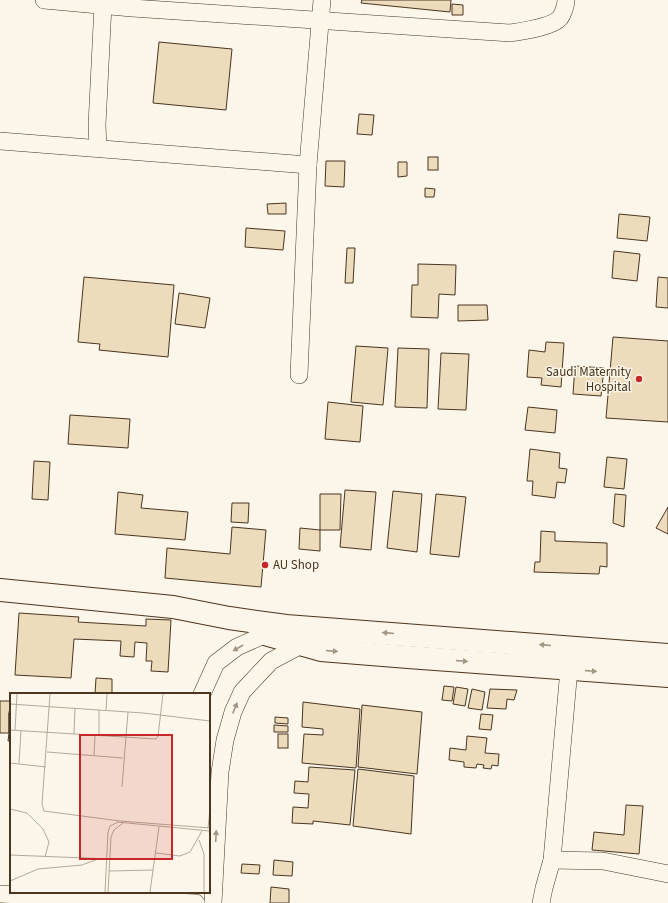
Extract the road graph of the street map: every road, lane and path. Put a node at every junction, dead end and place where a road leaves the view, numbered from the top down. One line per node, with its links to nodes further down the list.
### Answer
1 (44, 0): 5 (street)
2 (322, 0): 6 (street)
3 (566, 0): 6 (street)
4 (132, 4): 5 (street); 6 (street)
5 (104, 6): 8 (street)
6 (319, 21): 9 (street)
7 (0, 141): 8 (street)
8 (98, 148): 9 (street)
9 (308, 165): 10 (street)
10 (299, 375)
11 (0, 590): 12 (street)
12 (229, 618): 13 (street); 15 (street)
13 (286, 626): 14 (street); 15 (street)
14 (323, 628): 16 (street, one-way to 14); 17 (street)
15 (265, 634): 17 (street); 22 (street, one-way to 22)
16 (409, 635): 18 (street, one-way to 16); 19 (street)
17 (301, 645): 19 (street, one-way to 19); 29 (street, one-way to 17)
18 (668, 655)
19 (408, 658): 20 (street, one-way to 20)
20 (569, 669): 21 (street, one-way to 21); 23 (street)
21 (668, 676)
22 (202, 693)
23 (552, 860): 24 (street); 30 (street)
24 (668, 874)
25 (0, 894): 26 (street)
26 (129, 902): 27 (street)
27 (188, 903): 28 (street)
28 (196, 903)
29 (213, 903)
30 (541, 903)

